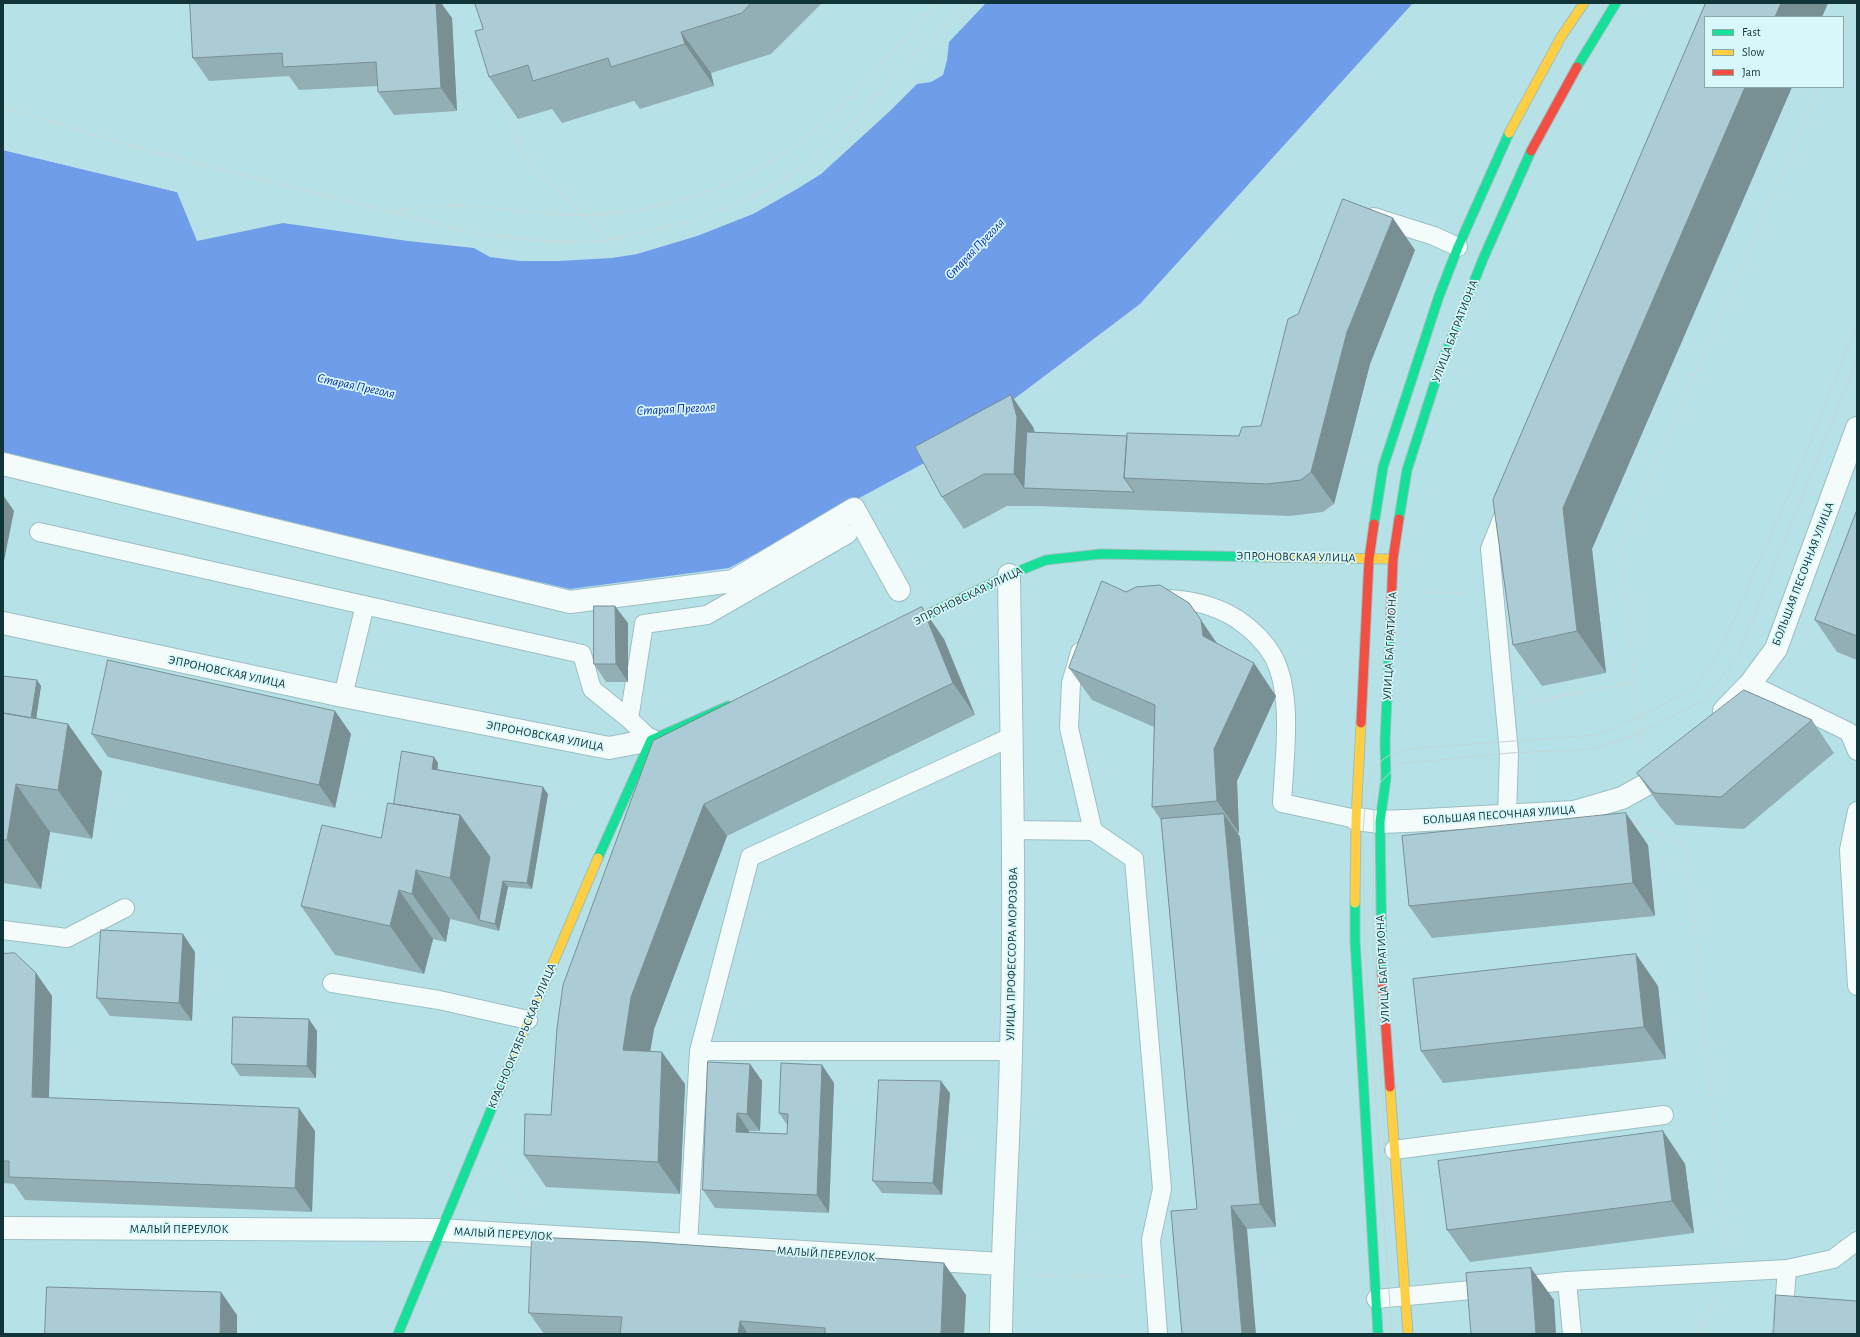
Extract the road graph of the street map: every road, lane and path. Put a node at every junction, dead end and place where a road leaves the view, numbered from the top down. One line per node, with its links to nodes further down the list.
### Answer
1 (938, 3): 12 (path)
2 (968, 3): 13 (path)
3 (1584, 3): 14 (main road, УЛИЦА БАГРАТИОНА)
4 (1616, 3): 21 (main road, УЛИЦА БАГРАТИОНА)
5 (1856, 3): 6 (path)
6 (1844, 32)
7 (1820, 88): 31 (path)
8 (502, 89): 12 (path)
9 (3, 107): 10 (path)
10 (394, 212): 12 (path); 13 (path)
11 (1357, 212): 14 (lane)
12 (584, 215): 13 (path)
13 (610, 240)
14 (1458, 247): 20 (main road, УЛИЦА БАГРАТИОНА)
15 (1857, 428): 32 (street, БОЛЬШАЯ ПЕСОЧНАЯ УЛИЦА)
16 (3, 464): 23 (street)
17 (1512, 497): 25 (lane)
18 (39, 532): 27 (lane)
19 (848, 534): 36 (lane)
20 (1369, 559): 21 (main road, ЭПРОНОВСКАЯ УЛИЦА); 22 (main road, ЭПРОНОВСКАЯ УЛИЦА); 46 (main road, УЛИЦА БАГРАТИОНА)
21 (1393, 559): 47 (main road, УЛИЦА БАГРАТИОНА)
22 (1009, 575): 29 (main road, ЭПРОНОВСКАЯ УЛИЦА); 38 (street, УЛИЦА ПРОФЕССОРА МОРОЗОВА)
23 (899, 590)
24 (1416, 592): 25 (path)
25 (1494, 596): 35 (lane)
26 (1143, 601): 46 (lane)
27 (365, 605): 33 (lane); 36 (lane)
28 (3, 623): 33 (street, ЭПРОНОВСКАЯ УЛИЦА)
29 (888, 634)
30 (1086, 638): 49 (lane)
31 (1635, 682): 35 (path); 42 (path)
32 (1750, 684): 37 (street, БОЛЬШАЯ ПЕСОЧНАЯ УЛИЦА); 40 (lane)
33 (343, 696): 39 (street, ЭПРОНОВСКАЯ УЛИЦА)
34 (737, 701): 39 (main road, ЭПРОНОВСКАЯ УЛИЦА)
35 (1504, 707): 45 (lane)
36 (629, 719): 39 (lane)
37 (1712, 722)
38 (1011, 737): 48 (street, УЛИЦА ПРОФЕССОРА МОРОЗОВА); 55 (lane)
39 (651, 740): 54 (main road, КРАСНООКТЯБРЬСКАЯ УЛИЦА)
40 (1857, 751)
41 (1680, 754): 42 (street, БОЛЬШАЯ ПЕСОЧНАЯ УЛИЦА)
42 (1647, 784): 43 (street, БОЛЬШАЯ ПЕСОЧНАЯ УЛИЦА)
43 (1622, 798): 45 (street, БОЛЬШАЯ ПЕСОЧНАЯ УЛИЦА); 67 (path)
44 (1857, 811): 53 (lane)
45 (1507, 816): 47 (street, БОЛЬШАЯ ПЕСОЧНАЯ УЛИЦА)
46 (1356, 818): 47 (street, БОЛЬШАЯ ПЕСОЧНАЯ УЛИЦА); 71 (main road, УЛИЦА БАГРАТИОНА)
47 (1380, 822): 58 (main road, УЛИЦА БАГРАТИОНА)
48 (1013, 830): 49 (lane); 56 (street, УЛИЦА ПРОФЕССОРА МОРОЗОВА)
49 (1094, 831): 68 (lane)
50 (126, 908): 51 (lane)
51 (3, 930)
52 (332, 983): 54 (lane)
53 (1857, 986)
54 (528, 1020): 62 (main road, КРАСНООКТЯБРЬСКАЯ УЛИЦА)
55 (699, 1051): 56 (lane); 64 (lane)
56 (1011, 1052): 65 (street, УЛИЦА ПРОФЕССОРА МОРОЗОВА)
57 (1664, 1115): 58 (lane)
58 (1394, 1150): 70 (main road, УЛИЦА БАГРАТИОНА)
59 (498, 1162): 60 (path)
60 (531, 1211)
61 (3, 1228): 62 (street, МАЛЫЙ ПЕРЕУЛОК)
62 (440, 1230): 64 (street, МАЛЫЙ ПЕРЕУЛОК); 72 (main road, КРАСНООКТЯБРЬСКАЯ УЛИЦА)
63 (1857, 1241): 66 (lane)
64 (688, 1245): 65 (street, МАЛЫЙ ПЕРЕУЛОК)
65 (1002, 1269): 68 (path); 73 (street, УЛИЦА ПРОФЕССОРА МОРОЗОВА)
66 (1787, 1269): 67 (lane); 79 (lane)
67 (1729, 1273): 69 (lane); 78 (path)
68 (1154, 1276): 74 (lane)
69 (1567, 1281): 70 (lane); 77 (lane)
70 (1405, 1296): 71 (lane); 76 (main road, УЛИЦА БАГРАТИОНА)
71 (1376, 1299): 75 (main road, УЛИЦА БАГРАТИОНА)
72 (398, 1334)
73 (1001, 1334)
74 (1158, 1334)
75 (1378, 1334)
76 (1408, 1334)
77 (1572, 1334)
78 (1697, 1334)
79 (1782, 1334)

